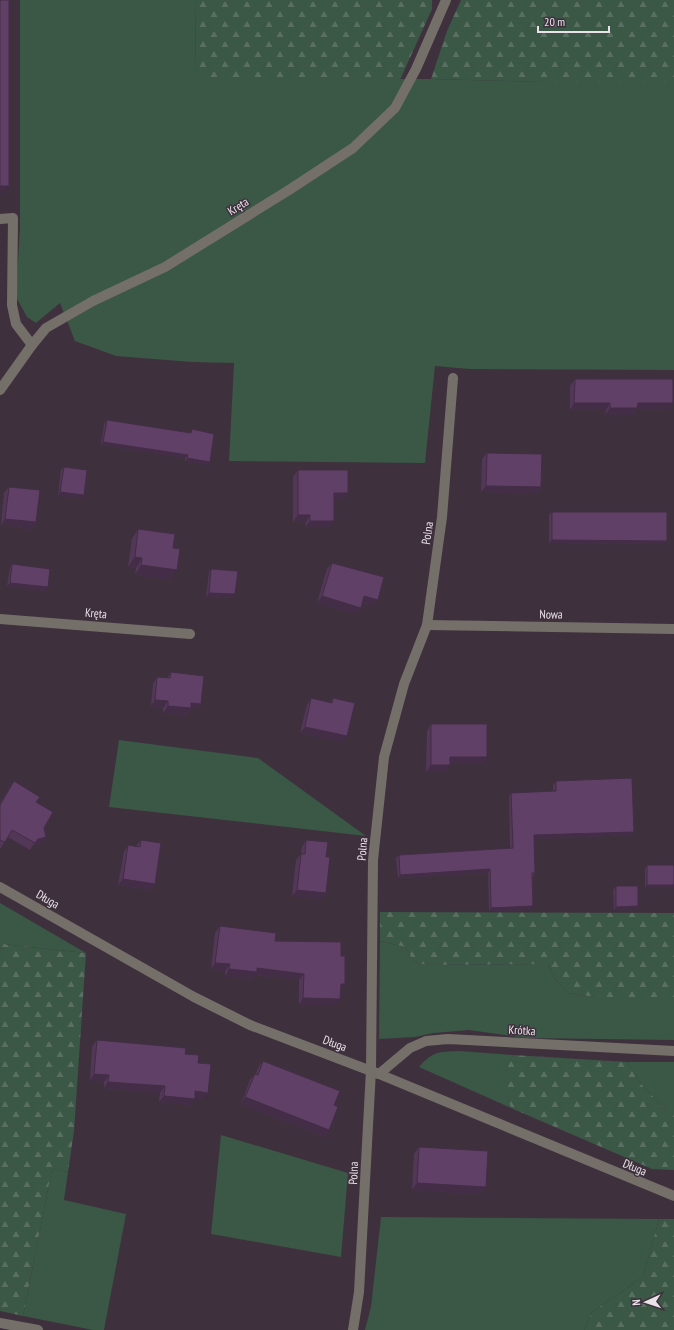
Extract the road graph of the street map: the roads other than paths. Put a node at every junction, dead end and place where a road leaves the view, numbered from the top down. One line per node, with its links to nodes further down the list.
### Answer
1 (446, 0): 3 (street, Kręta)
2 (0, 219): 3 (street)
3 (32, 345): 5 (street, Kręta)
4 (453, 378): 7 (street, Polna)
5 (0, 390)
6 (0, 619): 9 (street, Kręta)
7 (427, 625): 8 (street, Nowa); 12 (street, Polna)
8 (674, 629)
9 (190, 634)
10 (0, 887): 12 (street, Długa)
11 (674, 1051): 12 (street, Krótka)
12 (375, 1072): 13 (street, Długa); 16 (street, Polna)
13 (674, 1196)
14 (0, 1323): 15 (street)
15 (38, 1330)
16 (353, 1330)

